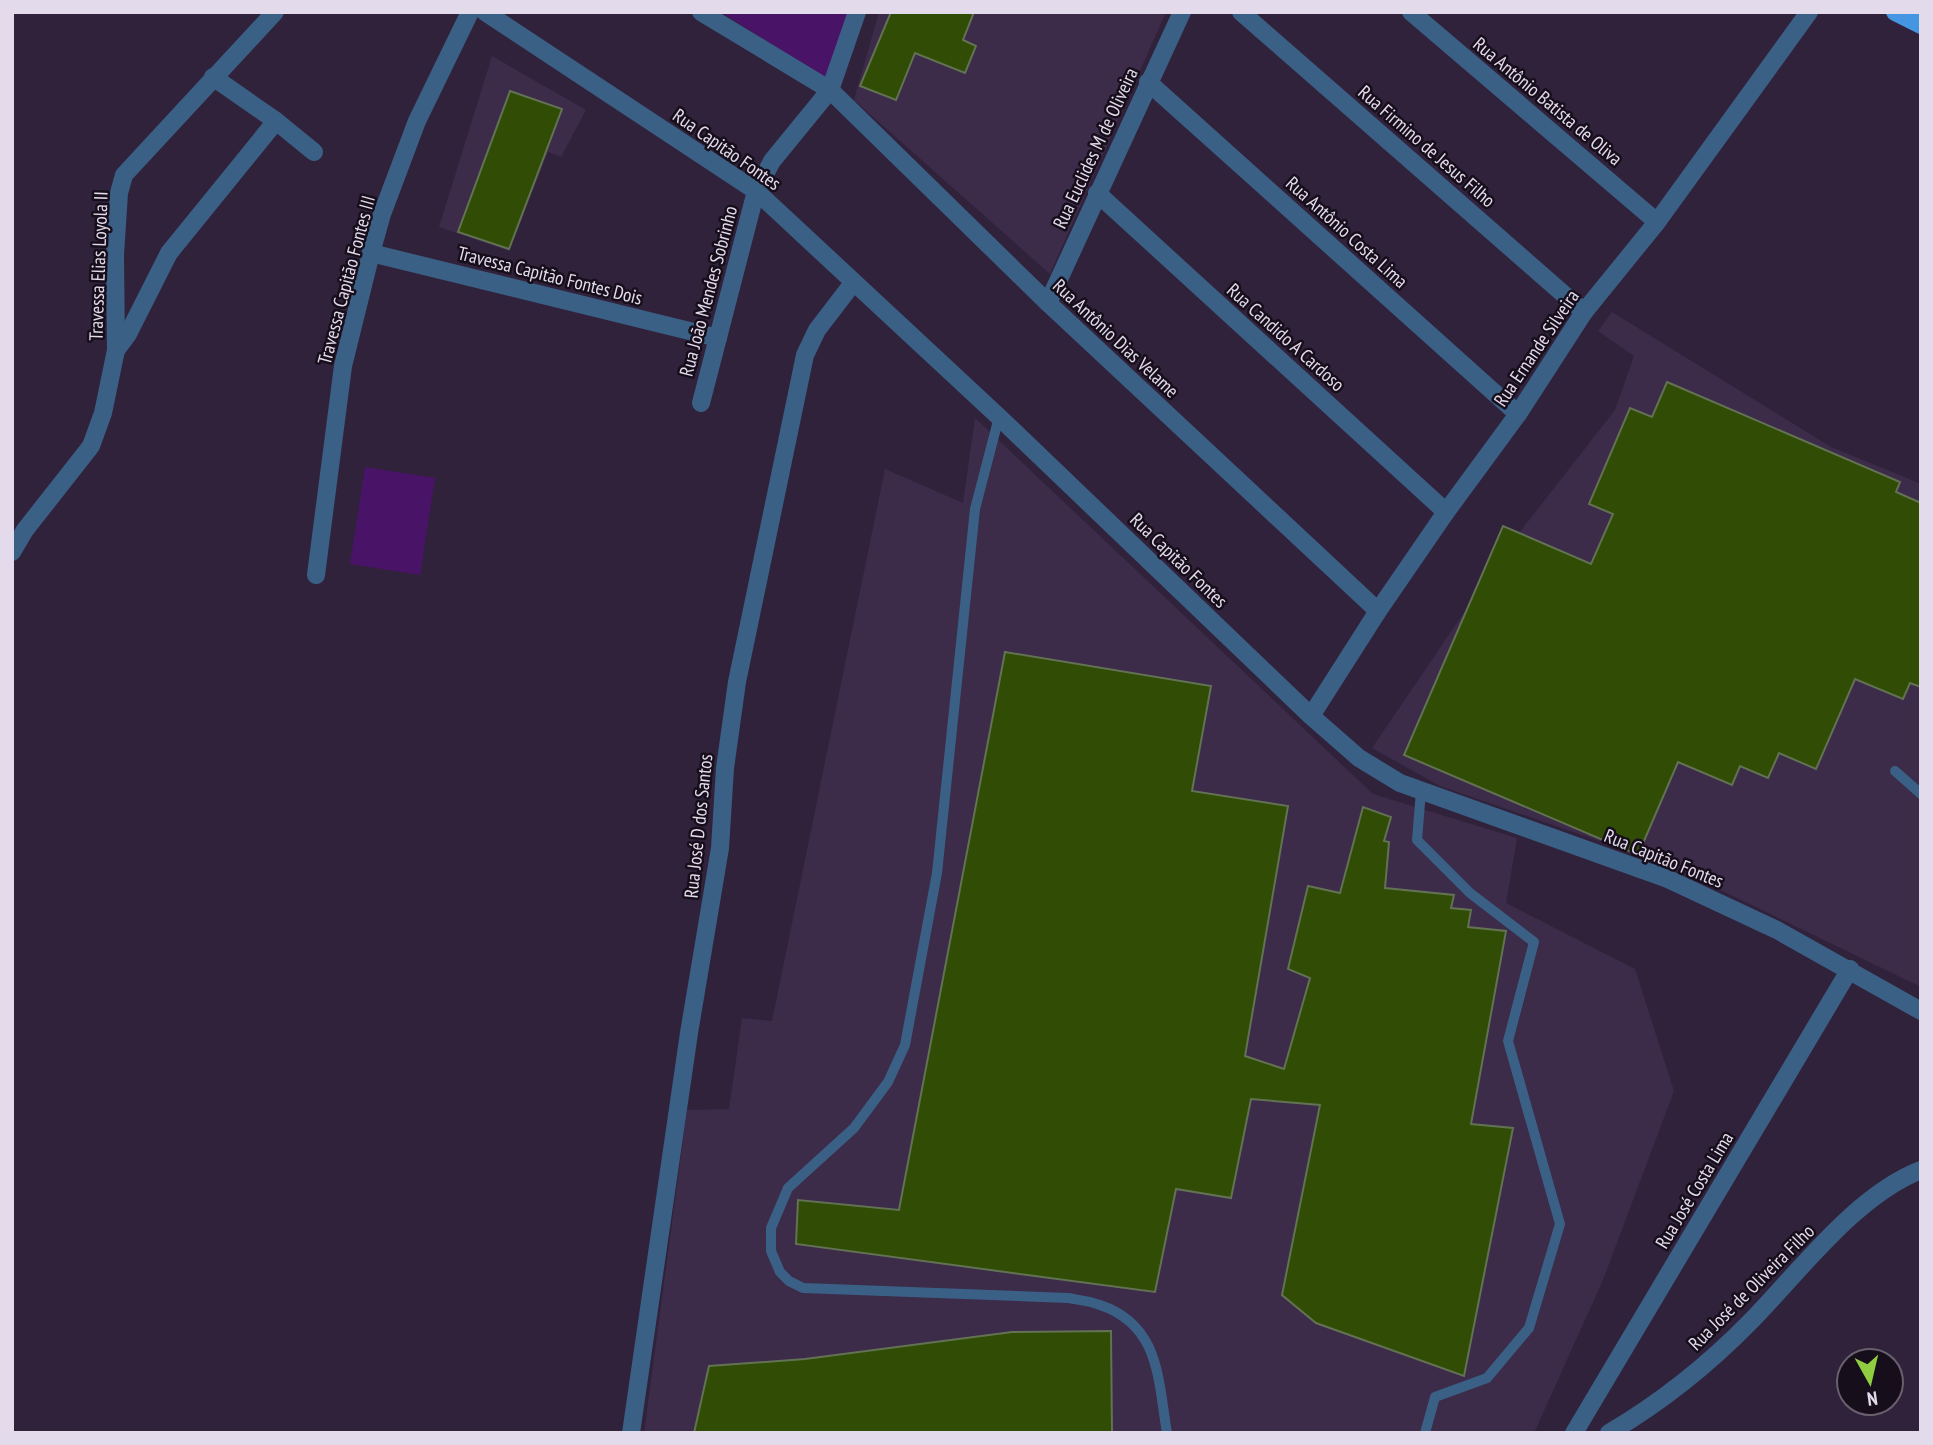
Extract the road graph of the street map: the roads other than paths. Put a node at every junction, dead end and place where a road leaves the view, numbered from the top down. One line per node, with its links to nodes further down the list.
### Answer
1 (275, 12): 12 (street, Travessa Elias Loyola II)
2 (470, 12): 20 (street, Travessa Capitão Fontes III)
3 (485, 12): 17 (street, Rua Capitão Fontes)
4 (701, 12): 14 (street, Rua Antônio Dias Velame)
5 (857, 12): 14 (street)
6 (1182, 12): 13 (street, Rua Euclides M de Oliveira)
7 (1241, 12): 23 (street, Rua Firmino de Jesus Filho)
8 (1411, 12): 19 (street, Rua Antônio Batista de Oliva)
9 (1809, 12): 19 (street, Rua Ernande Silveira)
10 (1895, 12): 11 (main road)
11 (1921, 25)
12 (213, 77): 15 (street); 25 (street, Travessa Elias Loyola II)
13 (1148, 82): 18 (street, Rua Euclides M de Oliveira); 27 (street, Rua Antônio Costa Lima)
14 (830, 90): 17 (street, Rua João Mendes Sobrinho); 22 (street, Rua Antônio Dias Velame)
15 (276, 121): 16 (street); 25 (street)
16 (313, 152)
17 (756, 191): 21 (street, Rua Capitão Fontes); 24 (street, Rua João Mendes Sobrinho)
18 (1097, 193): 22 (street, Rua Euclides M de Oliveira); 29 (street, Rua Candido A Cardoso)
19 (1657, 222): 23 (street, Rua Ernande Silveira)
20 (371, 253): 24 (street, Travessa Capitão Fontes Dois); 31 (street, Travessa Capitão Fontes III)
21 (853, 283): 28 (street, Rua Capitão Fontes); 40 (street, Rua José D dos Santos)
22 (1048, 303): 32 (street, Rua Antônio Dias Velame)
23 (1584, 312): 27 (street, Rua Ernande Silveira)
24 (718, 338): 26 (street, Rua João Mendes Sobrinho)
25 (116, 350): 30 (street, Travessa Elias Loyola II)
26 (701, 402)
27 (1518, 414): 29 (street, Rua Ernande Silveira)
28 (999, 416): 33 (street, Rua Capitão Fontes); 41 (lane)
29 (1446, 512): 32 (street, Rua Ernande Silveira)
30 (12, 552)
31 (316, 575)
32 (1378, 611): 33 (street, Rua Ernande Silveira)
33 (1311, 716): 35 (street, Rua Capitão Fontes)
34 (1895, 771): 36 (lane)
35 (1421, 791): 37 (street, Rua Capitão Fontes); 42 (lane)
36 (1921, 794)
37 (1850, 969): 38 (street, Rua Capitão Fontes); 43 (street, Rua José Costa Lima)
38 (1921, 1011)
39 (1921, 1170): 44 (street, Rua José de Oliveira Filho)
40 (631, 1433)
41 (1167, 1433)
42 (1425, 1433)
43 (1574, 1433)
44 (1609, 1433)

